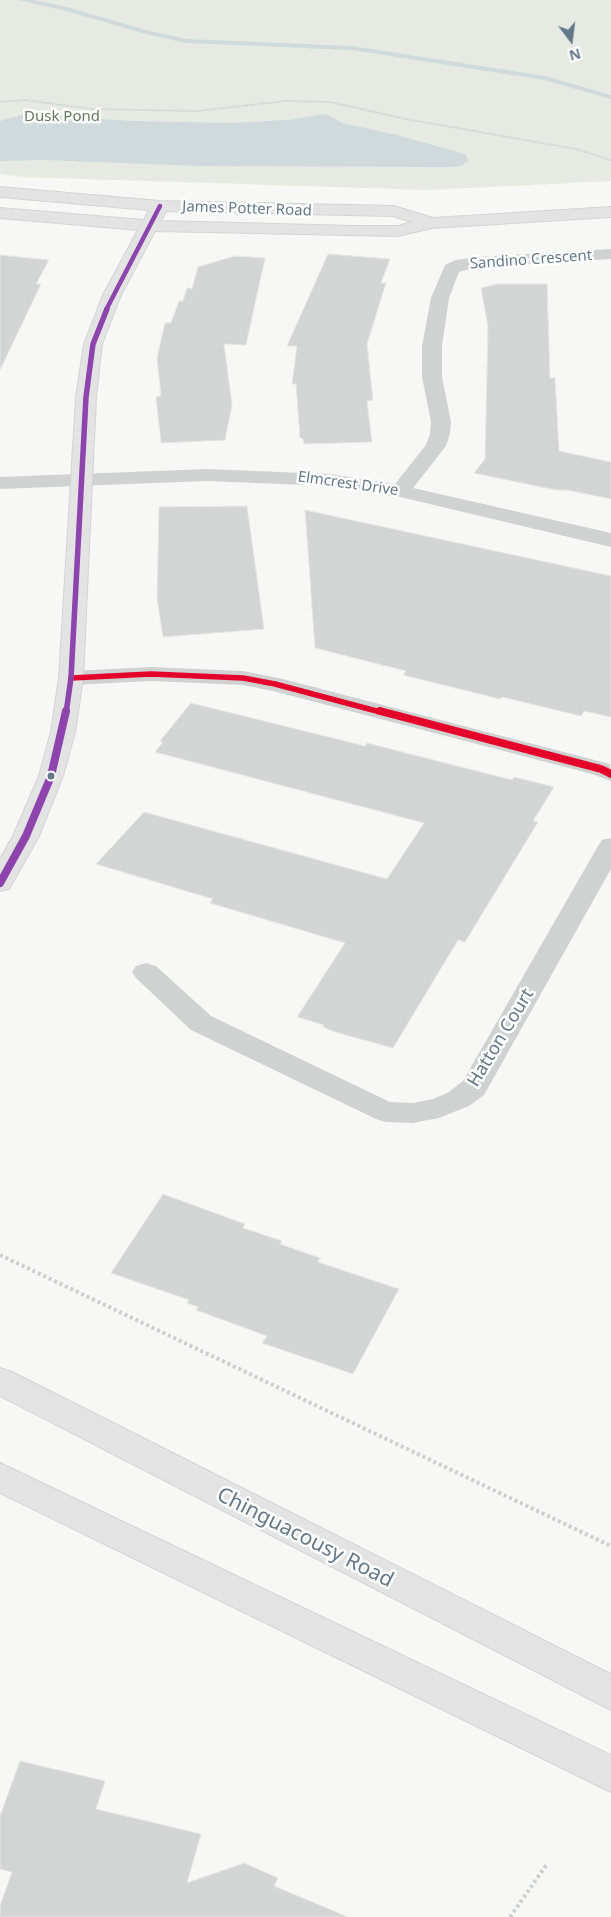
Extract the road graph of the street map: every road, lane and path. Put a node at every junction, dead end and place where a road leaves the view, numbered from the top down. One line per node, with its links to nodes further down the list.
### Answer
1 (0, 102): 2 (path)
2 (611, 160)
3 (0, 192): 6 (main road, James Potter Road)
4 (611, 212): 6 (main road, James Potter Road)
5 (0, 213): 6 (main road, James Potter Road)
6 (155, 216): 8 (main road)
7 (611, 254): 10 (street, Sandino Crescent)
8 (80, 480): 9 (street, Elmcrest Drive); 10 (street, Elmcrest Drive); 12 (main road)
9 (0, 483)
10 (400, 491): 11 (street, Elmcrest Drive)
11 (611, 540)
12 (71, 678): 13 (street); 15 (main road)
13 (611, 774)
14 (611, 846): 16 (street, Hatton Court)
15 (0, 883)
16 (146, 972)
17 (0, 1255): 20 (path)
18 (0, 1381): 21 (main road, Chinguacousy Road)
19 (0, 1477): 22 (main road)
20 (611, 1546)
21 (611, 1694)
22 (611, 1774)
23 (547, 1864): 24 (path)
24 (510, 1917)

